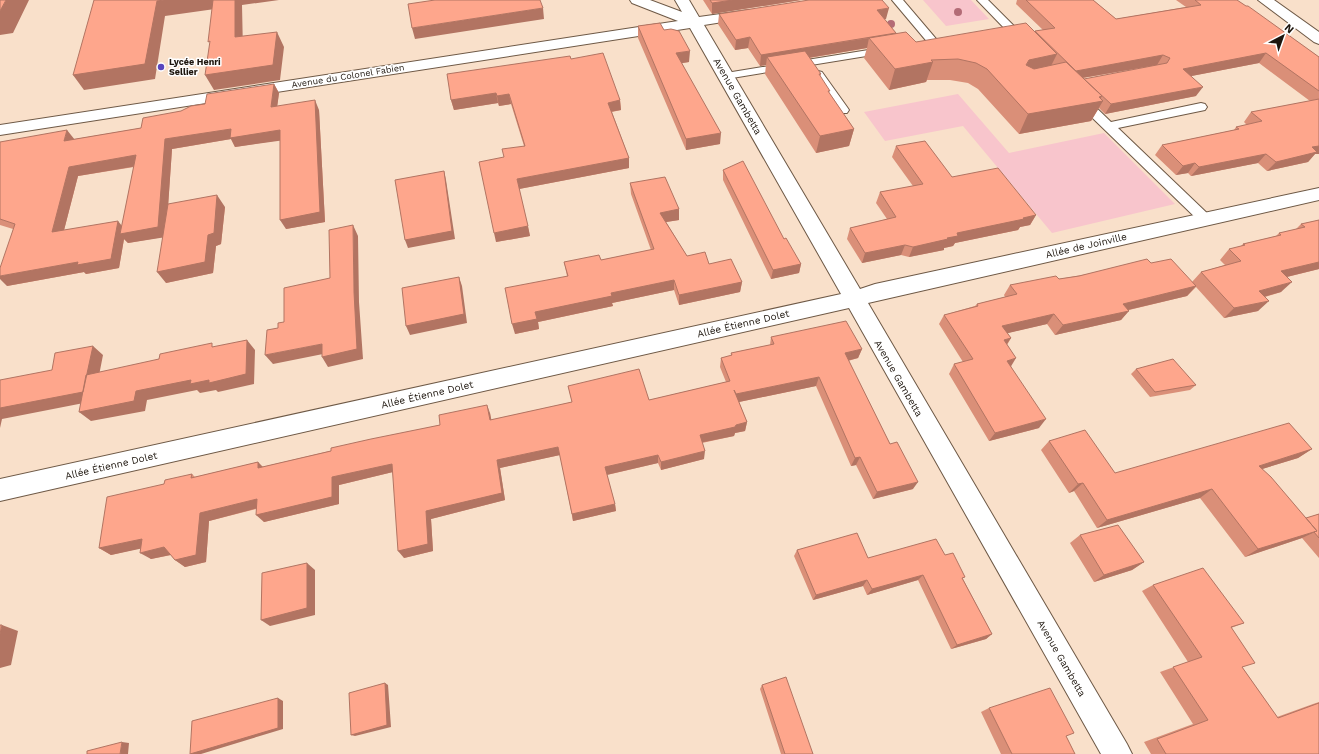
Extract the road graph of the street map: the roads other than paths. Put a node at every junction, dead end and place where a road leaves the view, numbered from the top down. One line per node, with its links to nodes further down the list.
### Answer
1 (637, 0): 7 (street)
2 (682, 0): 7 (street, Avenue Gambetta)
3 (897, 0): 12 (lane)
4 (982, 0): 8 (lane)
5 (1264, 0): 10 (street)
6 (765, 12): 7 (street, Avenue du Colonel Fabien)
7 (696, 22): 15 (street, Avenue Gambetta); 20 (street, Avenue du Colonel Fabien)
8 (1011, 29): 9 (lane); 11 (lane)
9 (995, 32)
10 (1319, 39)
11 (1021, 40)
12 (918, 45)
13 (896, 48): 14 (lane)
14 (810, 62): 15 (lane); 18 (lane)
15 (726, 76): 23 (street, Avenue Gambetta)
16 (1072, 91): 19 (lane)
17 (1201, 107): 19 (lane)
18 (843, 110)
19 (1109, 126): 22 (lane)
20 (0, 130)
21 (1319, 194): 22 (street, Allée de Joinville)
22 (1205, 219): 23 (street, Allée de Joinville)
23 (855, 298): 24 (street, Allée Étienne Dolet); 25 (street, Avenue Gambetta)
24 (0, 490)
25 (1118, 754)

